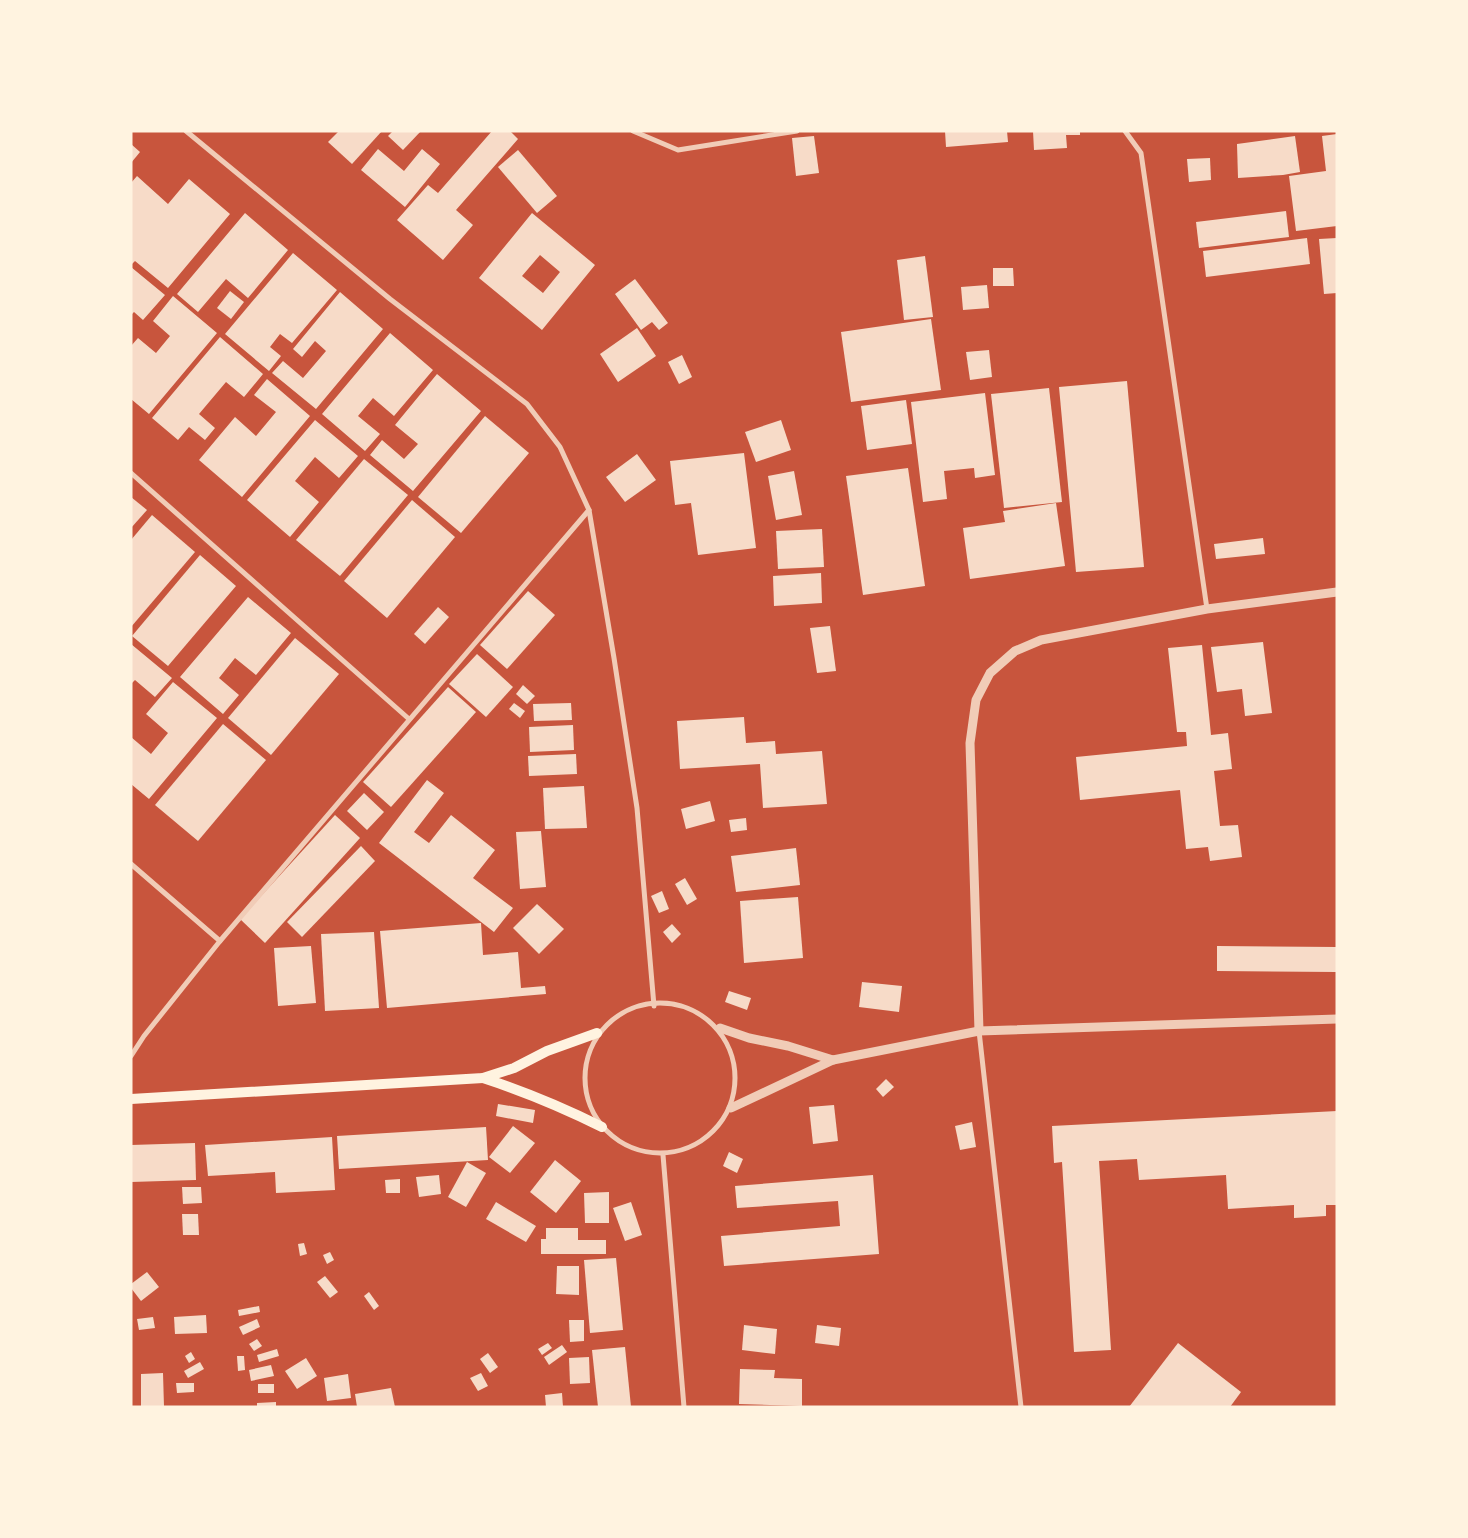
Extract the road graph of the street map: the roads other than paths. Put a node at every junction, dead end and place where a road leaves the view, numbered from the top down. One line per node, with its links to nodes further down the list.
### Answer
1 (186, 131): 6 (street)
2 (633, 131): 3 (street)
3 (797, 131)
4 (1125, 131): 8 (street)
5 (131, 473): 9 (street)
6 (590, 510): 9 (street); 12 (street)
7 (1337, 592): 8 (street)
8 (1207, 609): 15 (street)
9 (409, 719): 11 (street)
10 (131, 864): 11 (street)
11 (220, 941): 17 (street)
12 (654, 1006): 14 (street); 16 (street)
13 (1337, 1019): 15 (street)
14 (720, 1028): 18 (street); 21 (street)
15 (979, 1031): 18 (street); 25 (street)
16 (597, 1033): 19 (main road); 22 (street)
17 (131, 1056)
18 (833, 1060): 21 (street)
19 (483, 1078): 20 (main road); 22 (main road)
20 (131, 1099)
21 (732, 1108): 23 (street)
22 (602, 1128): 23 (street)
23 (663, 1155): 24 (street)
24 (684, 1407)
25 (1021, 1407)

